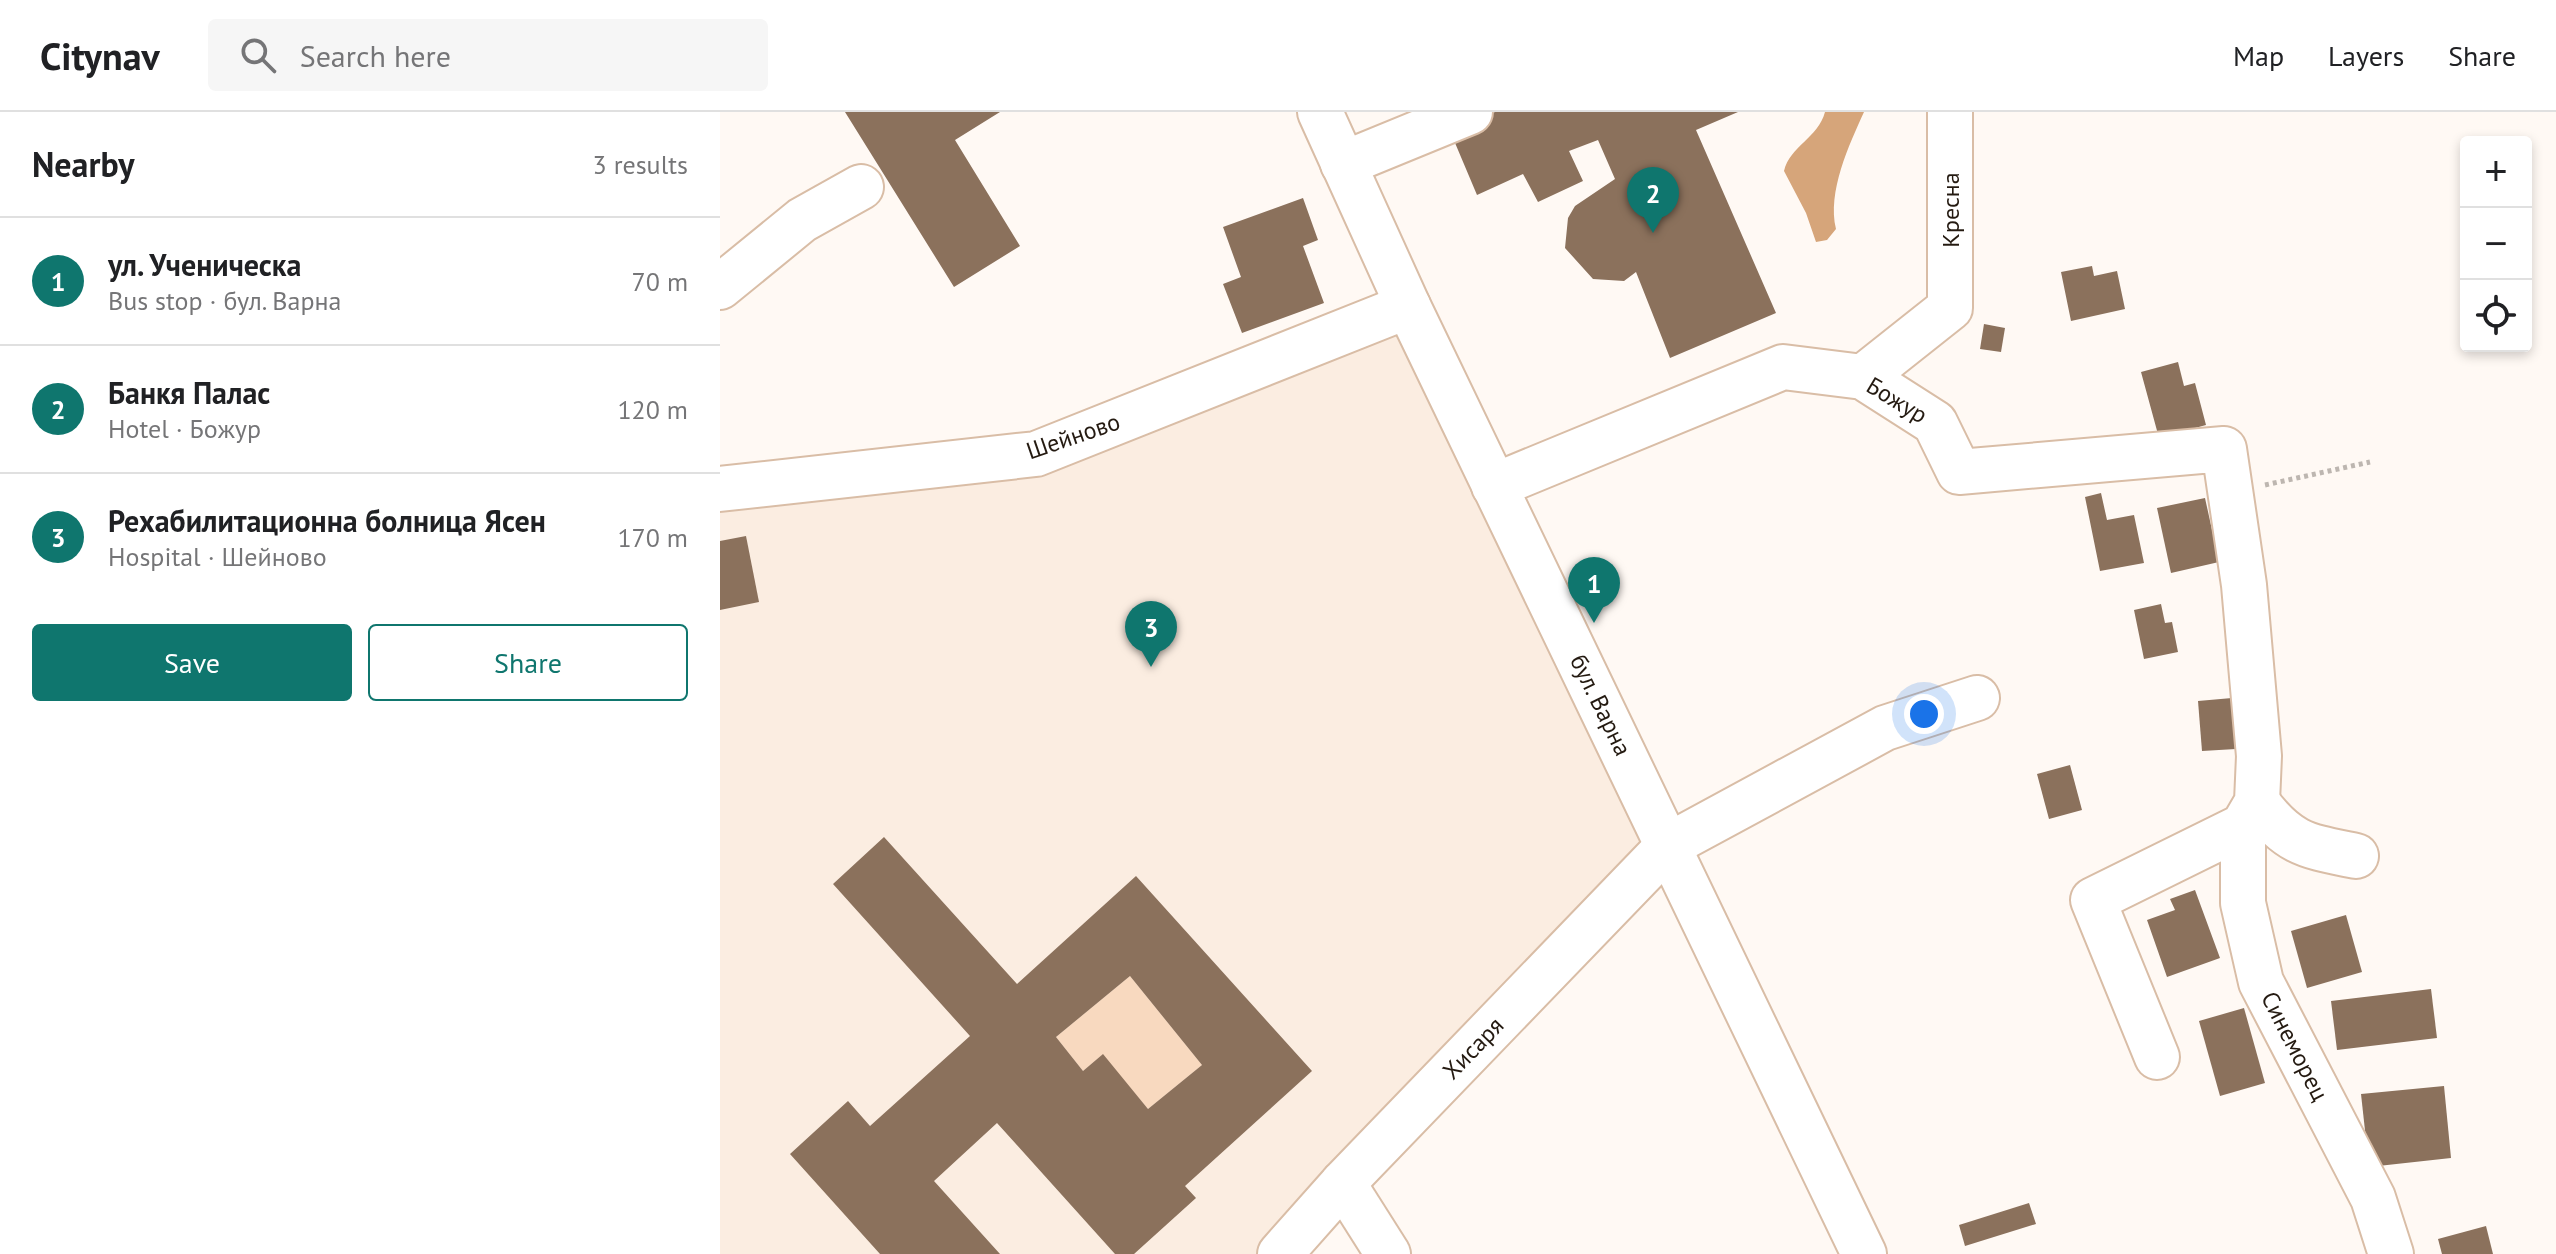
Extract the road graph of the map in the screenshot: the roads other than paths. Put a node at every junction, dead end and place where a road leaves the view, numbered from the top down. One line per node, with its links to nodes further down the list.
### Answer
1 (1320, 112): 4 (street, бул. Варна)
2 (1470, 112): 4 (street)
3 (1950, 112): 8 (street, Кресна)
4 (1343, 164): 7 (street, бул. Варна)
5 (861, 187): 6 (street)
6 (720, 287)
7 (1408, 306): 10 (street, бул. Варна); 11 (street, Шейново)
8 (1863, 377): 9 (street, Божур); 10 (street, Божур)
9 (2224, 449): 13 (street, Синеморец)
10 (1494, 486): 14 (street, бул. Варна)
11 (720, 489)
12 (1977, 698): 14 (street, Хисаря)
13 (2250, 814): 15 (street); 16 (street); 21 (street, Синеморец)
14 (1669, 845): 17 (street, Хисаря); 20 (street, бул. Варна)
15 (2356, 856)
16 (2157, 1057)
17 (1343, 1183): 18 (street, Хисаря); 19 (street)
18 (1280, 1254)
19 (1388, 1254)
20 (1864, 1254)
21 (2391, 1254)

